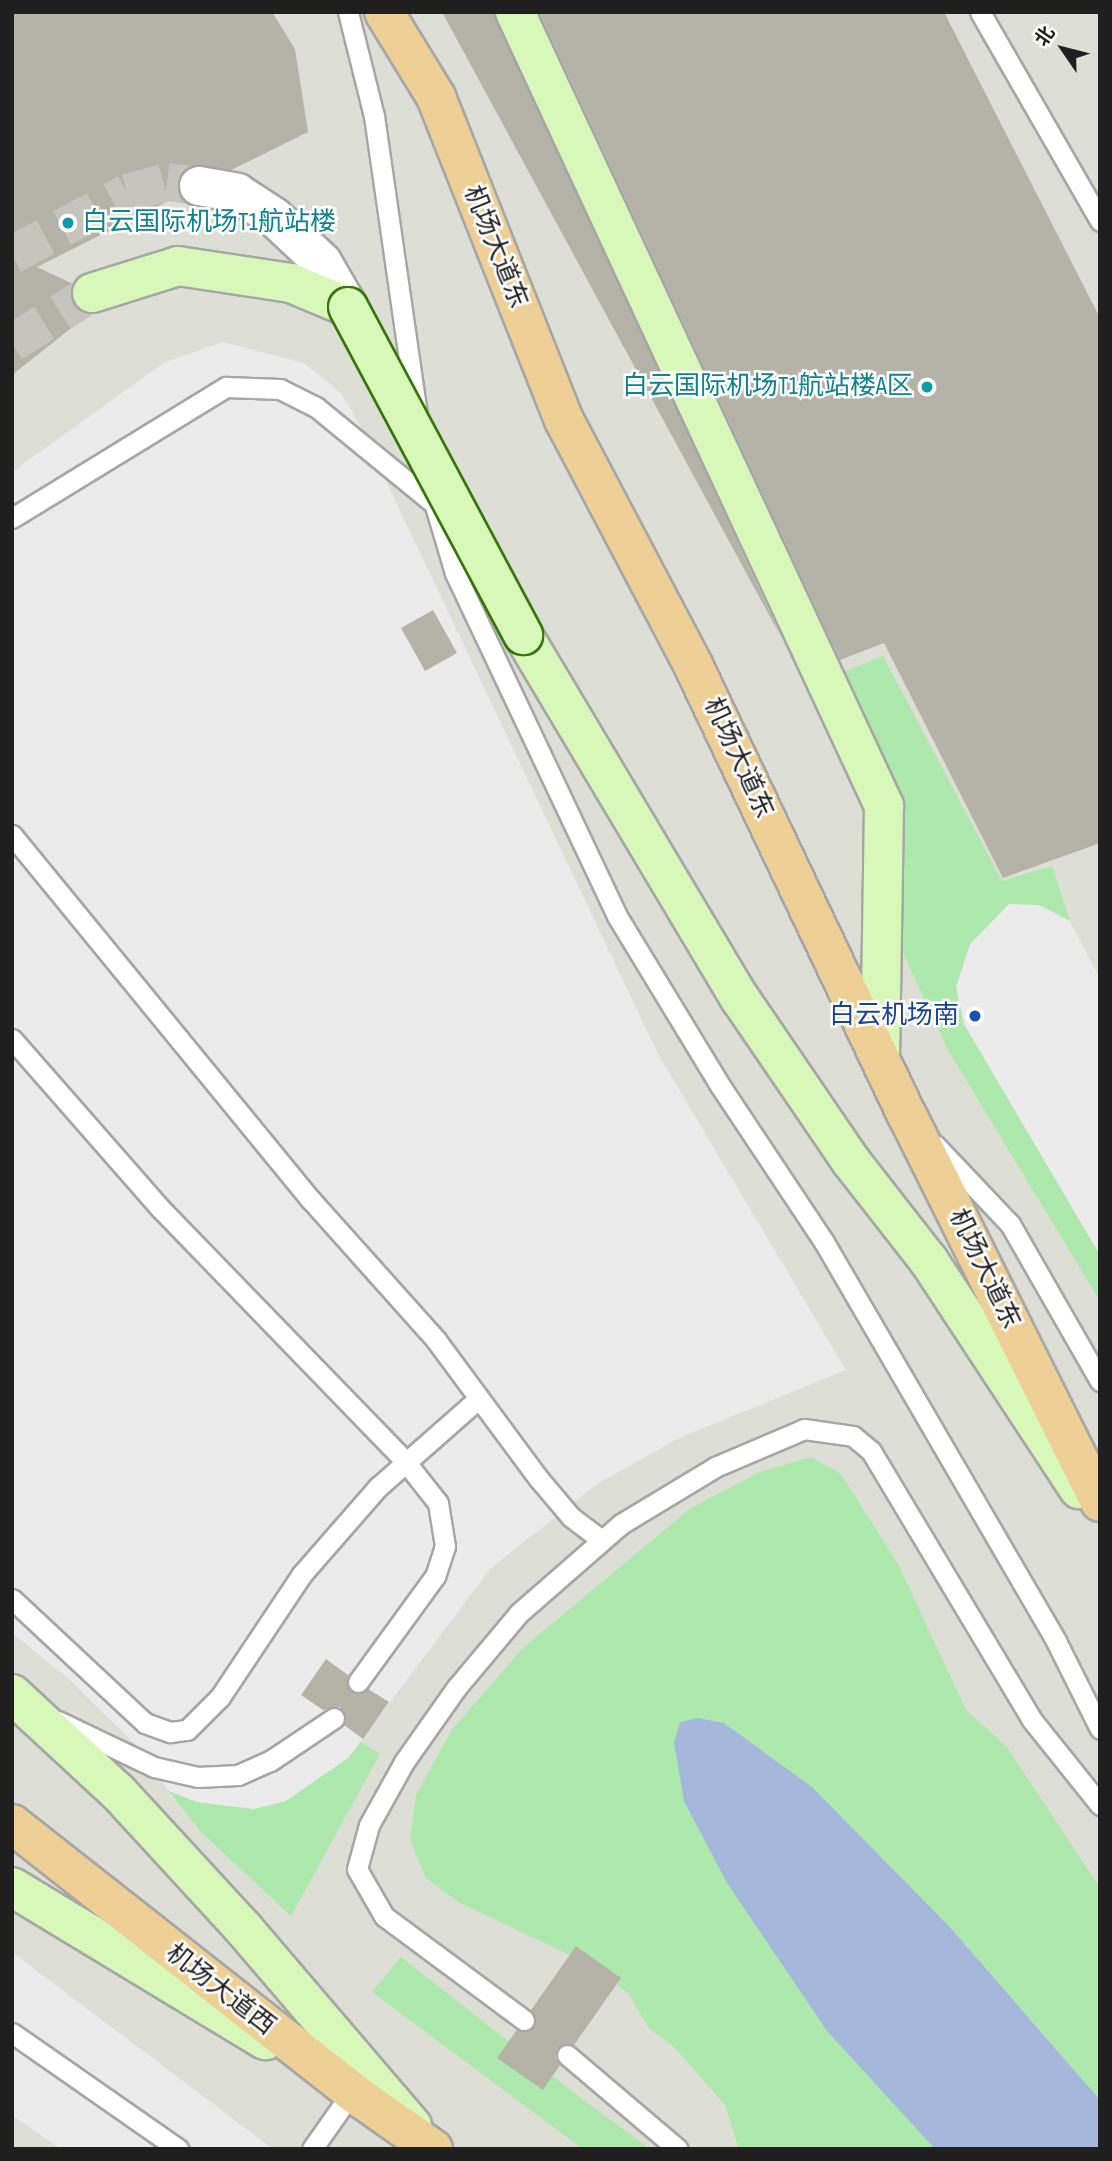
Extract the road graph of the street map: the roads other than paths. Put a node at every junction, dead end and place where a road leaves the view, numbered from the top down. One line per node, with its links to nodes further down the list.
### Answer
1 (348, 12): 9 (lane)
2 (384, 12): 13 (highway, 机场大道东)
3 (515, 12): 13 (main road)
4 (980, 12): 6 (lane)
5 (199, 186): 8 (street)
6 (1100, 221)
7 (92, 293): 8 (main road)
8 (348, 307): 19 (main road, bridge)
9 (431, 501): 10 (lane); 25 (lane)
10 (12, 518)
11 (12, 835): 16 (lane)
12 (12, 1039): 17 (lane)
13 (880, 1058): 14 (highway, 机场大道东)
14 (908, 1117): 15 (lane); 18 (highway, 机场大道东)
15 (1100, 1381)
16 (478, 1399): 17 (lane); 20 (lane)
17 (404, 1460): 21 (lane); 22 (lane)
18 (1100, 1502)
19 (1100, 1520)
20 (601, 1540): 26 (lane); 29 (lane)
21 (12, 1599)
22 (358, 1682)
23 (22, 1702): 24 (lane); 33 (main road)
24 (334, 1718)
25 (1100, 1729)
26 (1100, 1805)
27 (12, 1824): 32 (highway, 机场大道西)
28 (12, 1886): 32 (main road)
29 (524, 2020)
30 (12, 2033): 34 (lane)
31 (567, 2055): 36 (lane)
32 (352, 2092): 33 (highway, 机场大道西); 35 (lane)
33 (431, 2148)
34 (178, 2149)
35 (312, 2149)
36 (678, 2149)

